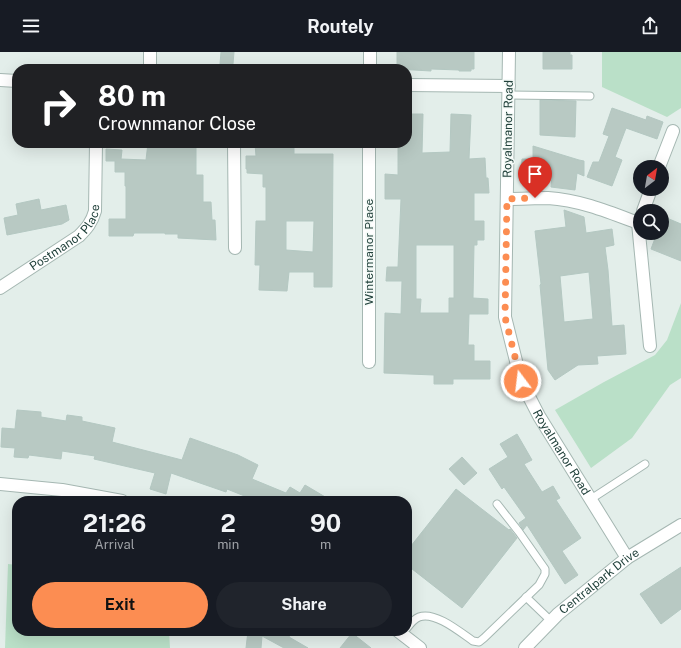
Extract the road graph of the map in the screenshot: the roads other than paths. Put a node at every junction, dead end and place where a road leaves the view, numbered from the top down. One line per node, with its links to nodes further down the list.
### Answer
1 (150, 52): 4 (street)
2 (370, 52): 5 (street)
3 (509, 52): 9 (street, Royalmanor Road)
4 (150, 64)
5 (370, 64)
6 (0, 80): 7 (street)
7 (12, 81)
8 (412, 85): 9 (street)
9 (509, 90): 10 (lane); 16 (street, Royalmanor Road)
10 (590, 96)
11 (673, 131): 15 (street)
12 (96, 148): 20 (street, Postmanor Place)
13 (234, 148): 19 (street)
14 (369, 148): 22 (street, Wintermanor Place)
15 (663, 160)
16 (507, 199): 17 (street); 26 (street, Royalmanor Road)
17 (633, 219)
18 (641, 240): 21 (street)
19 (235, 248)
20 (0, 288)
21 (650, 346)
22 (369, 362)
23 (645, 464): 26 (lane)
24 (0, 484): 25 (street)
25 (95, 496)
26 (591, 499): 29 (street, Royalmanor Road)
27 (497, 504): 30 (lane)
28 (681, 525): 29 (street, Centralpark Drive)
29 (627, 558): 31 (street, Centralpark Drive)
30 (526, 597): 31 (lane); 32 (lane)
31 (551, 621): 35 (street, Centralpark Drive)
32 (412, 622)
33 (407, 636): 34 (street)
34 (420, 648)
35 (525, 648)

